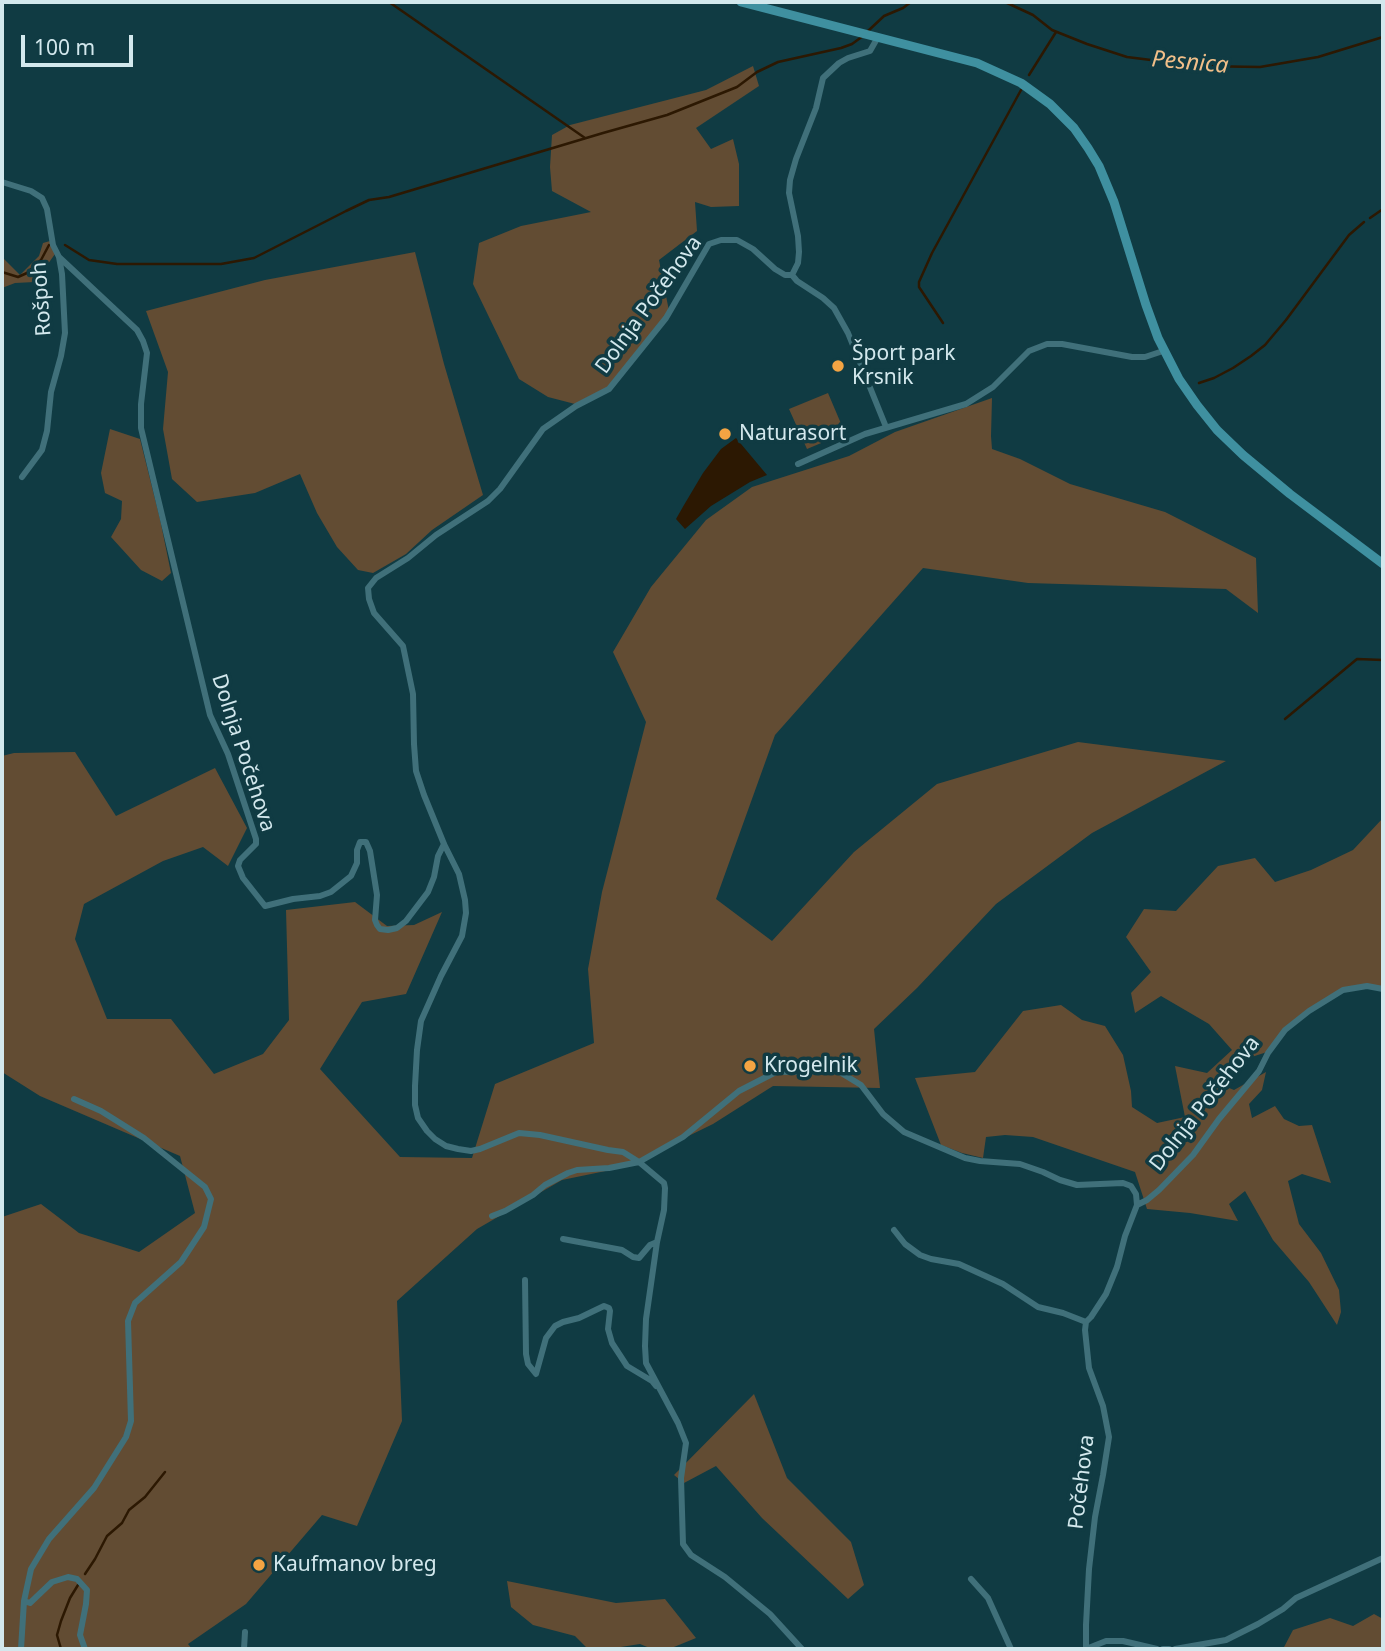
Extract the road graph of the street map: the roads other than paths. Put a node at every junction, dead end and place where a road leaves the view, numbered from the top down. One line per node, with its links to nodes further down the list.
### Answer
1 (741, 2): 2 (main road)
2 (874, 36): 5 (street); 6 (main road)
3 (2, 182): 4 (street, Rošpoh)
4 (59, 257): 9 (street, Rošpoh); 11 (street, Dolnja Počehova)
5 (792, 275): 7 (street, Dolnja Počehova); 11 (street, Dolnja Počehova)
6 (1163, 351): 7 (street); 10 (main road)
7 (886, 427): 8 (street)
8 (798, 464)
9 (22, 477)
10 (1383, 564)
11 (444, 844): 14 (street, Dolnja Počehova)
12 (1383, 989): 15 (street, Dolnja Počehova)
13 (74, 1099): 25 (street)
14 (639, 1161): 15 (street, Dolnja Počehova); 16 (street); 19 (street)
15 (1137, 1205): 21 (street)
16 (492, 1216)
17 (894, 1230): 21 (street)
18 (563, 1239): 19 (street)
19 (657, 1242): 22 (street)
20 (525, 1280): 22 (street)
21 (1086, 1322): 32 (street, Počehova)
22 (662, 1393): 30 (street)
23 (1383, 1558): 36 (street)
24 (971, 1579): 31 (street)
25 (24, 1601): 27 (street); 28 (street)
26 (244, 1632): 29 (street)
27 (21, 1649)
28 (85, 1649)
29 (244, 1649)
30 (802, 1649)
31 (1012, 1649)
32 (1086, 1649): 33 (street)
33 (1157, 1649)
34 (1163, 1649): 35 (street)
35 (1169, 1649)
36 (1175, 1649)

